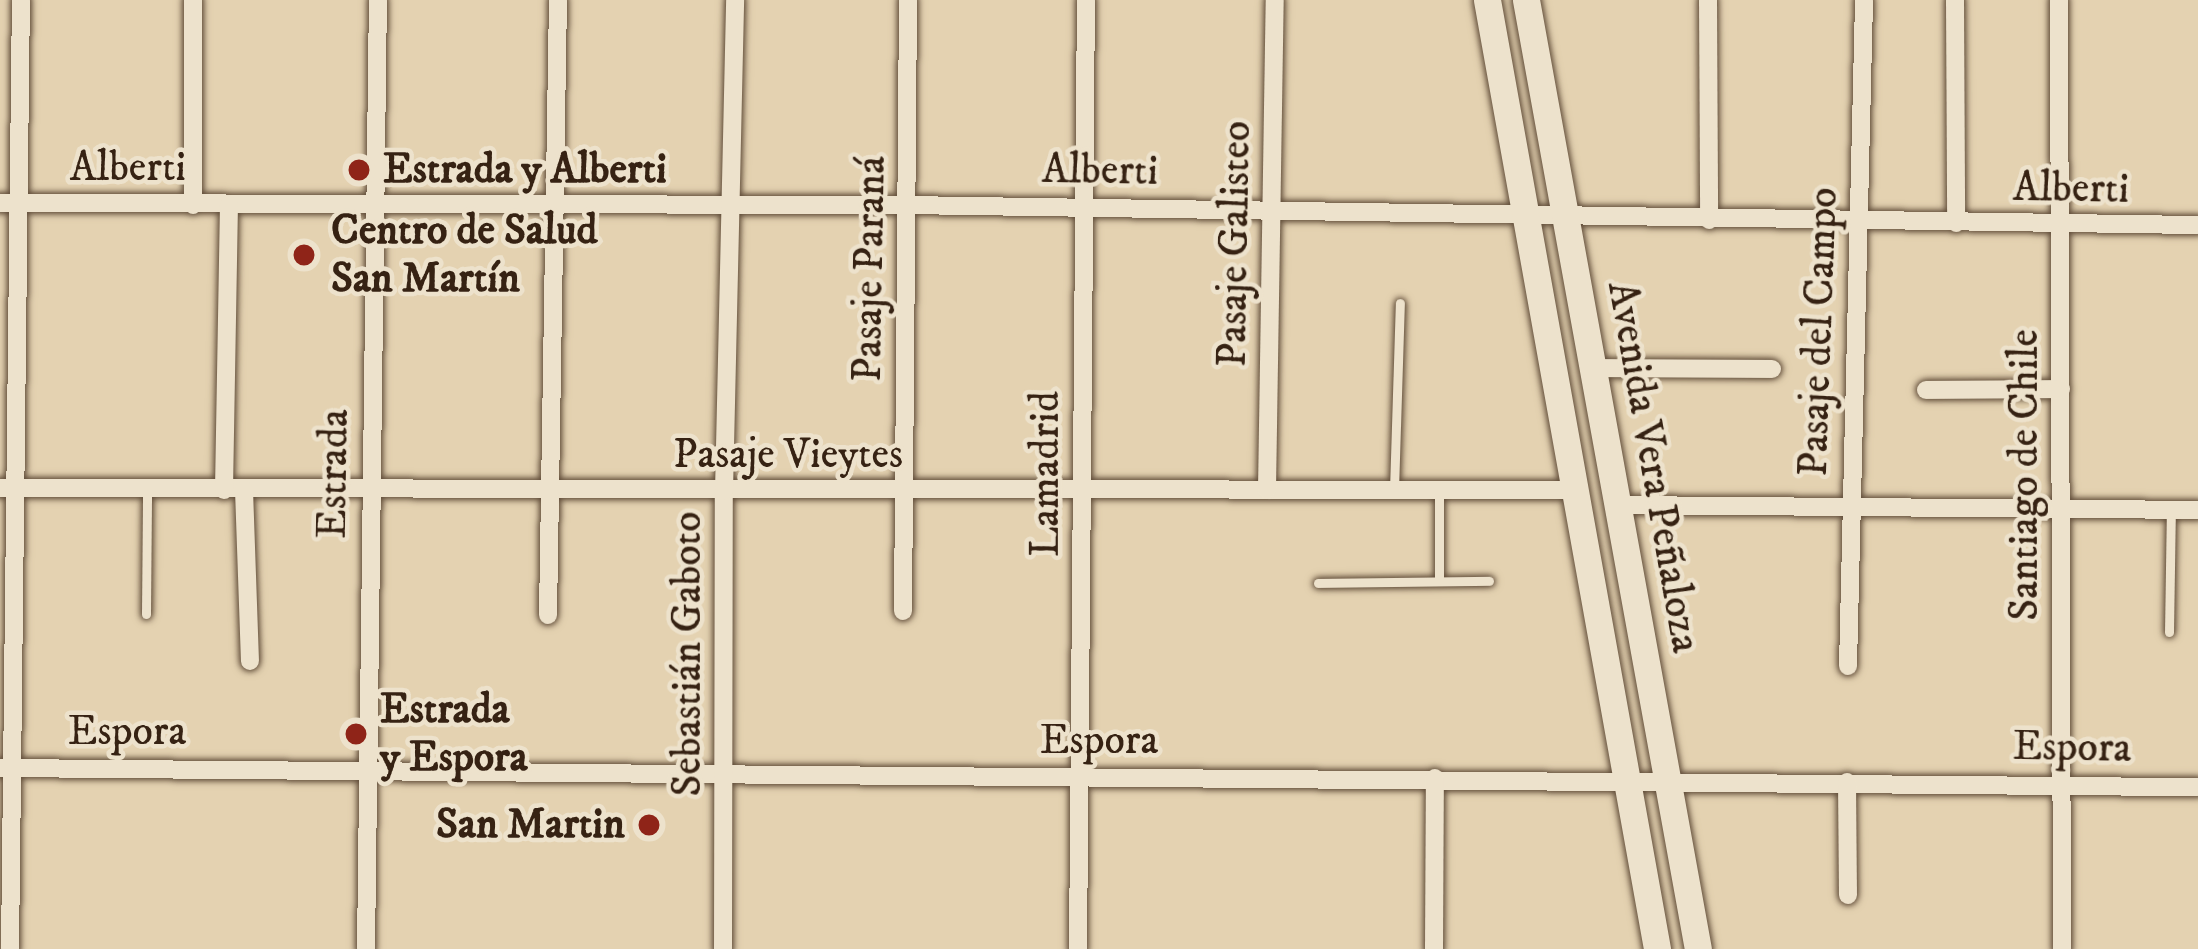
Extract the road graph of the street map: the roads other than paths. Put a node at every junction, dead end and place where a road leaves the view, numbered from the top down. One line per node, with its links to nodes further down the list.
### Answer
1 (21, 0): 16 (street)
2 (193, 0): 20 (street)
3 (378, 0): 24 (street, Estrada)
4 (558, 0): 19 (street)
5 (735, 0): 22 (street, Sebastián Gaboto)
6 (908, 0): 23 (street, Pasaje Paraná)
7 (1086, 0): 25 (street, Lamadrid)
8 (1275, 0): 26 (street, Pasaje Galisteo)
9 (1487, 0): 27 (main road, Avenida Vera Peñaloza)
10 (1526, 0): 28 (main road, Avenida Vera Peñaloza)
11 (1708, 0): 29 (street)
12 (1864, 0): 30 (street, Pasaje del Campo)
13 (1955, 0): 31 (street)
14 (2059, 0): 32 (street, Santiago de Chile)
15 (0, 71): 16 (street)
16 (21, 71): 18 (street)
17 (0, 203): 18 (street, Alberti)
18 (22, 203): 20 (street, Alberti); 39 (street)
19 (556, 204): 22 (street, Alberti); 24 (street, Alberti); 50 (street)
20 (193, 205): 21 (street, Alberti)
21 (230, 205): 24 (street, Alberti); 41 (street)
22 (734, 205): 23 (street, Alberti); 47 (street, Sebastián Gaboto)
23 (906, 205): 25 (street, Alberti); 48 (street, Pasaje Paraná)
24 (378, 206): 49 (street, Estrada)
25 (1084, 207): 26 (street, Alberti); 42 (street, Lamadrid)
26 (1272, 210): 27 (street, Alberti); 43 (street, Pasaje Galisteo)
27 (1524, 213): 28 (street, Alberti); 46 (main road, Avenida Vera Peñaloza)
28 (1564, 218): 29 (street, Alberti); 35 (main road, Avenida Vera Peñaloza)
29 (1708, 220): 30 (street, Alberti)
30 (1859, 221): 31 (street, Alberti); 52 (street, Pasaje del Campo)
31 (1957, 223): 32 (street, Alberti)
32 (2060, 225): 33 (street, Alberti); 37 (street, Santiago de Chile)
33 (2198, 225)
34 (1400, 303): 44 (lane)
35 (1593, 368): 36 (street); 51 (main road, Avenida Vera Peñaloza)
36 (1772, 369)
37 (2061, 389): 38 (street); 53 (street, Santiago de Chile)
38 (1926, 390)
39 (6, 489): 40 (street, Pasaje Vieytes); 65 (street)
40 (147, 490): 41 (street, Pasaje Vieytes); 60 (lane)
41 (234, 490): 49 (street, Pasaje Vieytes); 63 (street)
42 (1082, 490): 43 (street, Pasaje Vieytes); 48 (street, Pasaje Vieytes); 68 (street, Lamadrid)
43 (1267, 490): 44 (street, Pasaje Vieytes)
44 (1394, 490): 45 (street, Pasaje Vieytes)
45 (1438, 490): 46 (street, Pasaje Vieytes); 56 (lane)
46 (1576, 490): 71 (main road, Avenida Vera Peñaloza)
47 (724, 491): 48 (street, Pasaje Vieytes); 50 (street, Pasaje Vieytes); 67 (street, Sebastián Gaboto)
48 (904, 491): 59 (street, Pasaje Paraná)
49 (369, 492): 50 (street, Pasaje Vieytes); 66 (street, Estrada)
50 (548, 492): 61 (street)
51 (1618, 506): 52 (street); 70 (main road, Avenida Vera Peñaloza)
52 (1849, 506): 53 (street); 64 (street, Pasaje del Campo)
53 (2061, 509): 54 (street); 73 (street, Santiago de Chile)
54 (2171, 510): 55 (street); 62 (lane)
55 (2198, 510)
56 (1439, 581): 57 (lane); 58 (lane)
57 (1489, 581)
58 (1318, 583)
59 (903, 610)
60 (146, 614)
61 (548, 615)
62 (2169, 632)
63 (250, 661)
64 (1848, 666)
65 (7, 768): 66 (street, Espora); 76 (street)
66 (368, 769): 67 (street, Espora); 77 (street, Estrada)
67 (724, 773): 68 (street, Espora); 78 (street, Sebastián Gaboto)
68 (1080, 777): 69 (street, Espora); 79 (street, Lamadrid)
69 (1435, 778): 71 (street, Espora); 80 (street)
70 (1666, 779): 71 (street, Espora); 72 (street, Espora); 82 (main road, Avenida Vera Peñaloza)
71 (1627, 780): 81 (main road, Avenida Vera Peñaloza)
72 (1847, 782): 73 (street, Espora); 75 (street)
73 (2062, 782): 74 (street, Espora); 83 (street, Santiago de Chile)
74 (2198, 787)
75 (1849, 895)
76 (10, 949)
77 (366, 949)
78 (723, 949)
79 (1078, 949)
80 (1434, 949)
81 (1657, 949)
82 (1698, 949)
83 (2062, 949)

